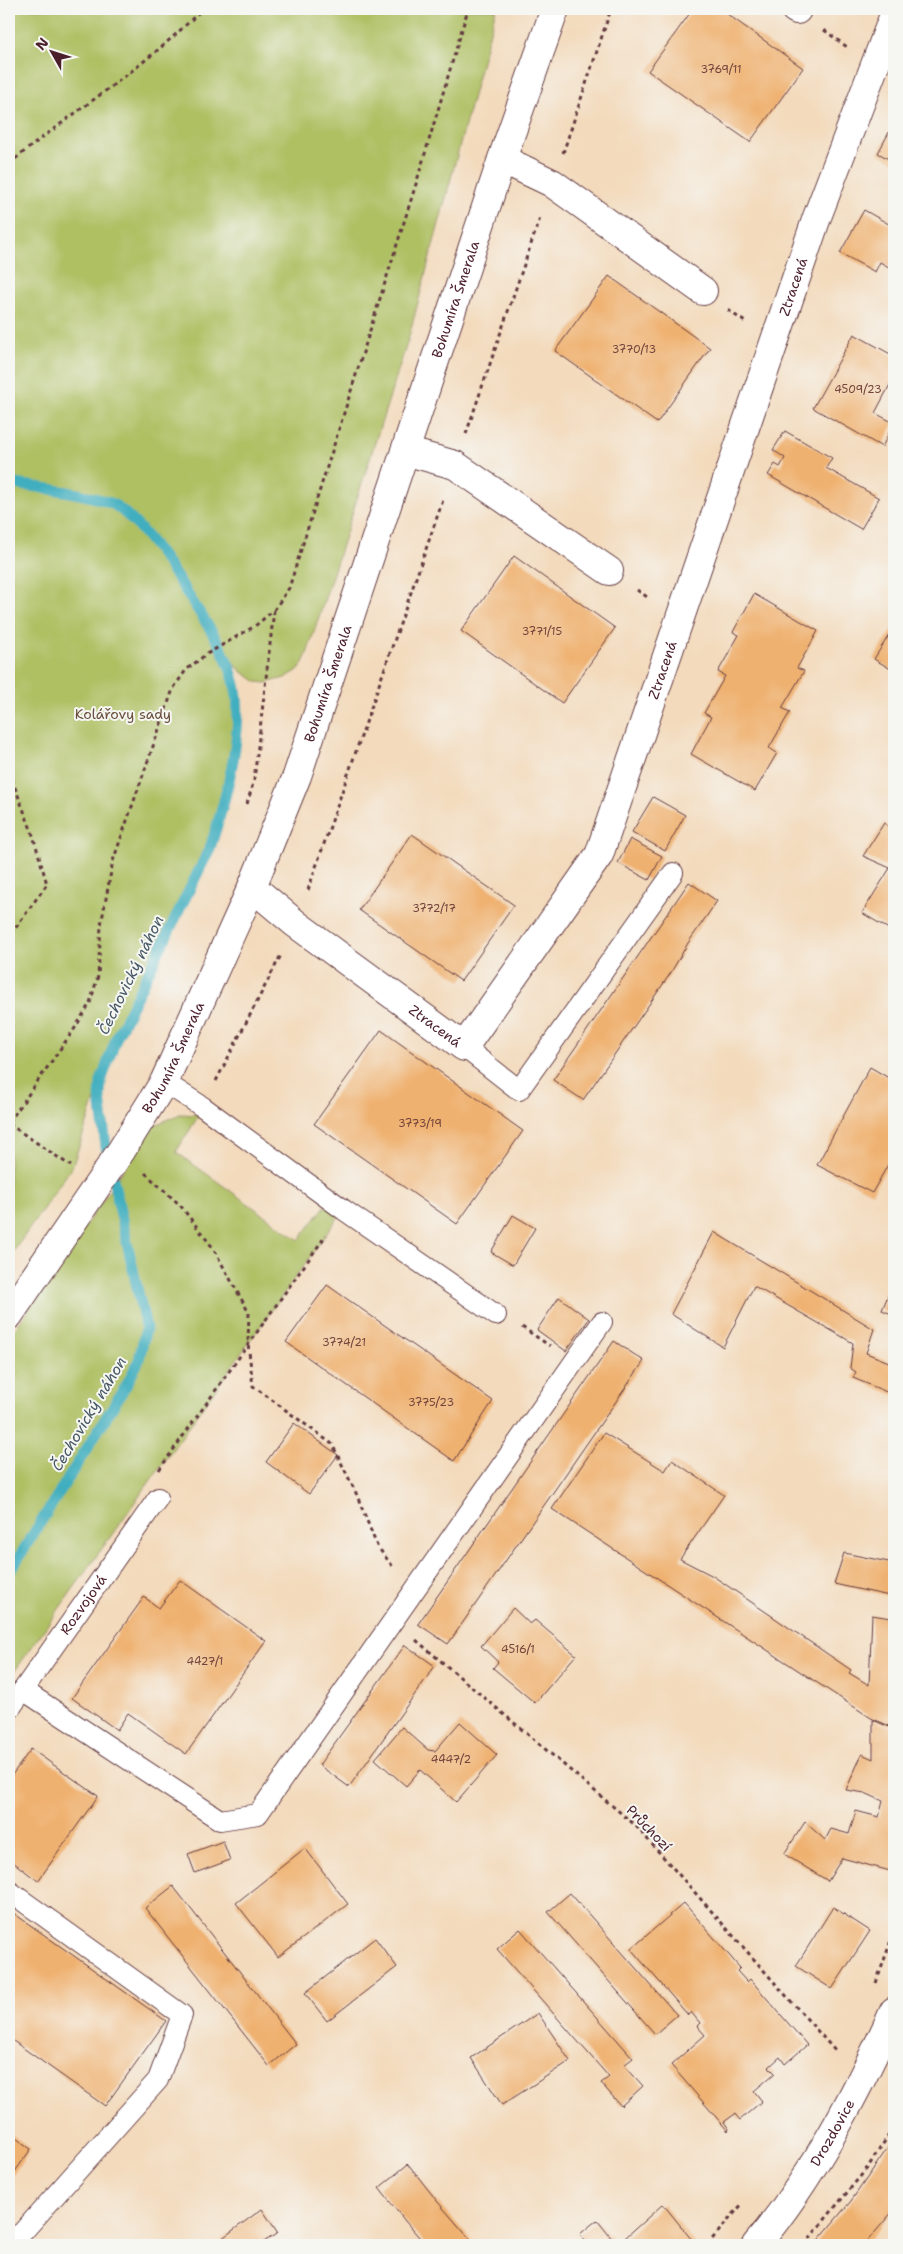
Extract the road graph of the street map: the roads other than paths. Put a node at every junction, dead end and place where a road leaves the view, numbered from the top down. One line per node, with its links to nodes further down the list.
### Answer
1 (555, 9): 3 (street, Bohumíra Šmerala)
2 (894, 15): 9 (street, Ztracená)
3 (502, 159): 4 (street); 5 (street, Bohumíra Šmerala)
4 (702, 291)
5 (405, 451): 6 (street); 8 (street, Bohumíra Šmerala)
6 (609, 571)
7 (673, 873): 9 (lane)
8 (252, 887): 9 (street, Ztracená); 10 (street, Bohumíra Šmerala)
9 (464, 1046)
10 (164, 1082): 11 (street, Bohumíra Šmerala); 12 (lane)
11 (9, 1314)
12 (496, 1314)
13 (602, 1322): 15 (lane)
14 (158, 1498): 15 (lane, Rozvojová)
15 (23, 1690): 16 (lane, Rozvojová)
16 (9, 1710)
17 (9, 1891): 19 (lane)
18 (894, 2011): 20 (street, Drozdovice)
19 (9, 2236)
20 (756, 2245)

